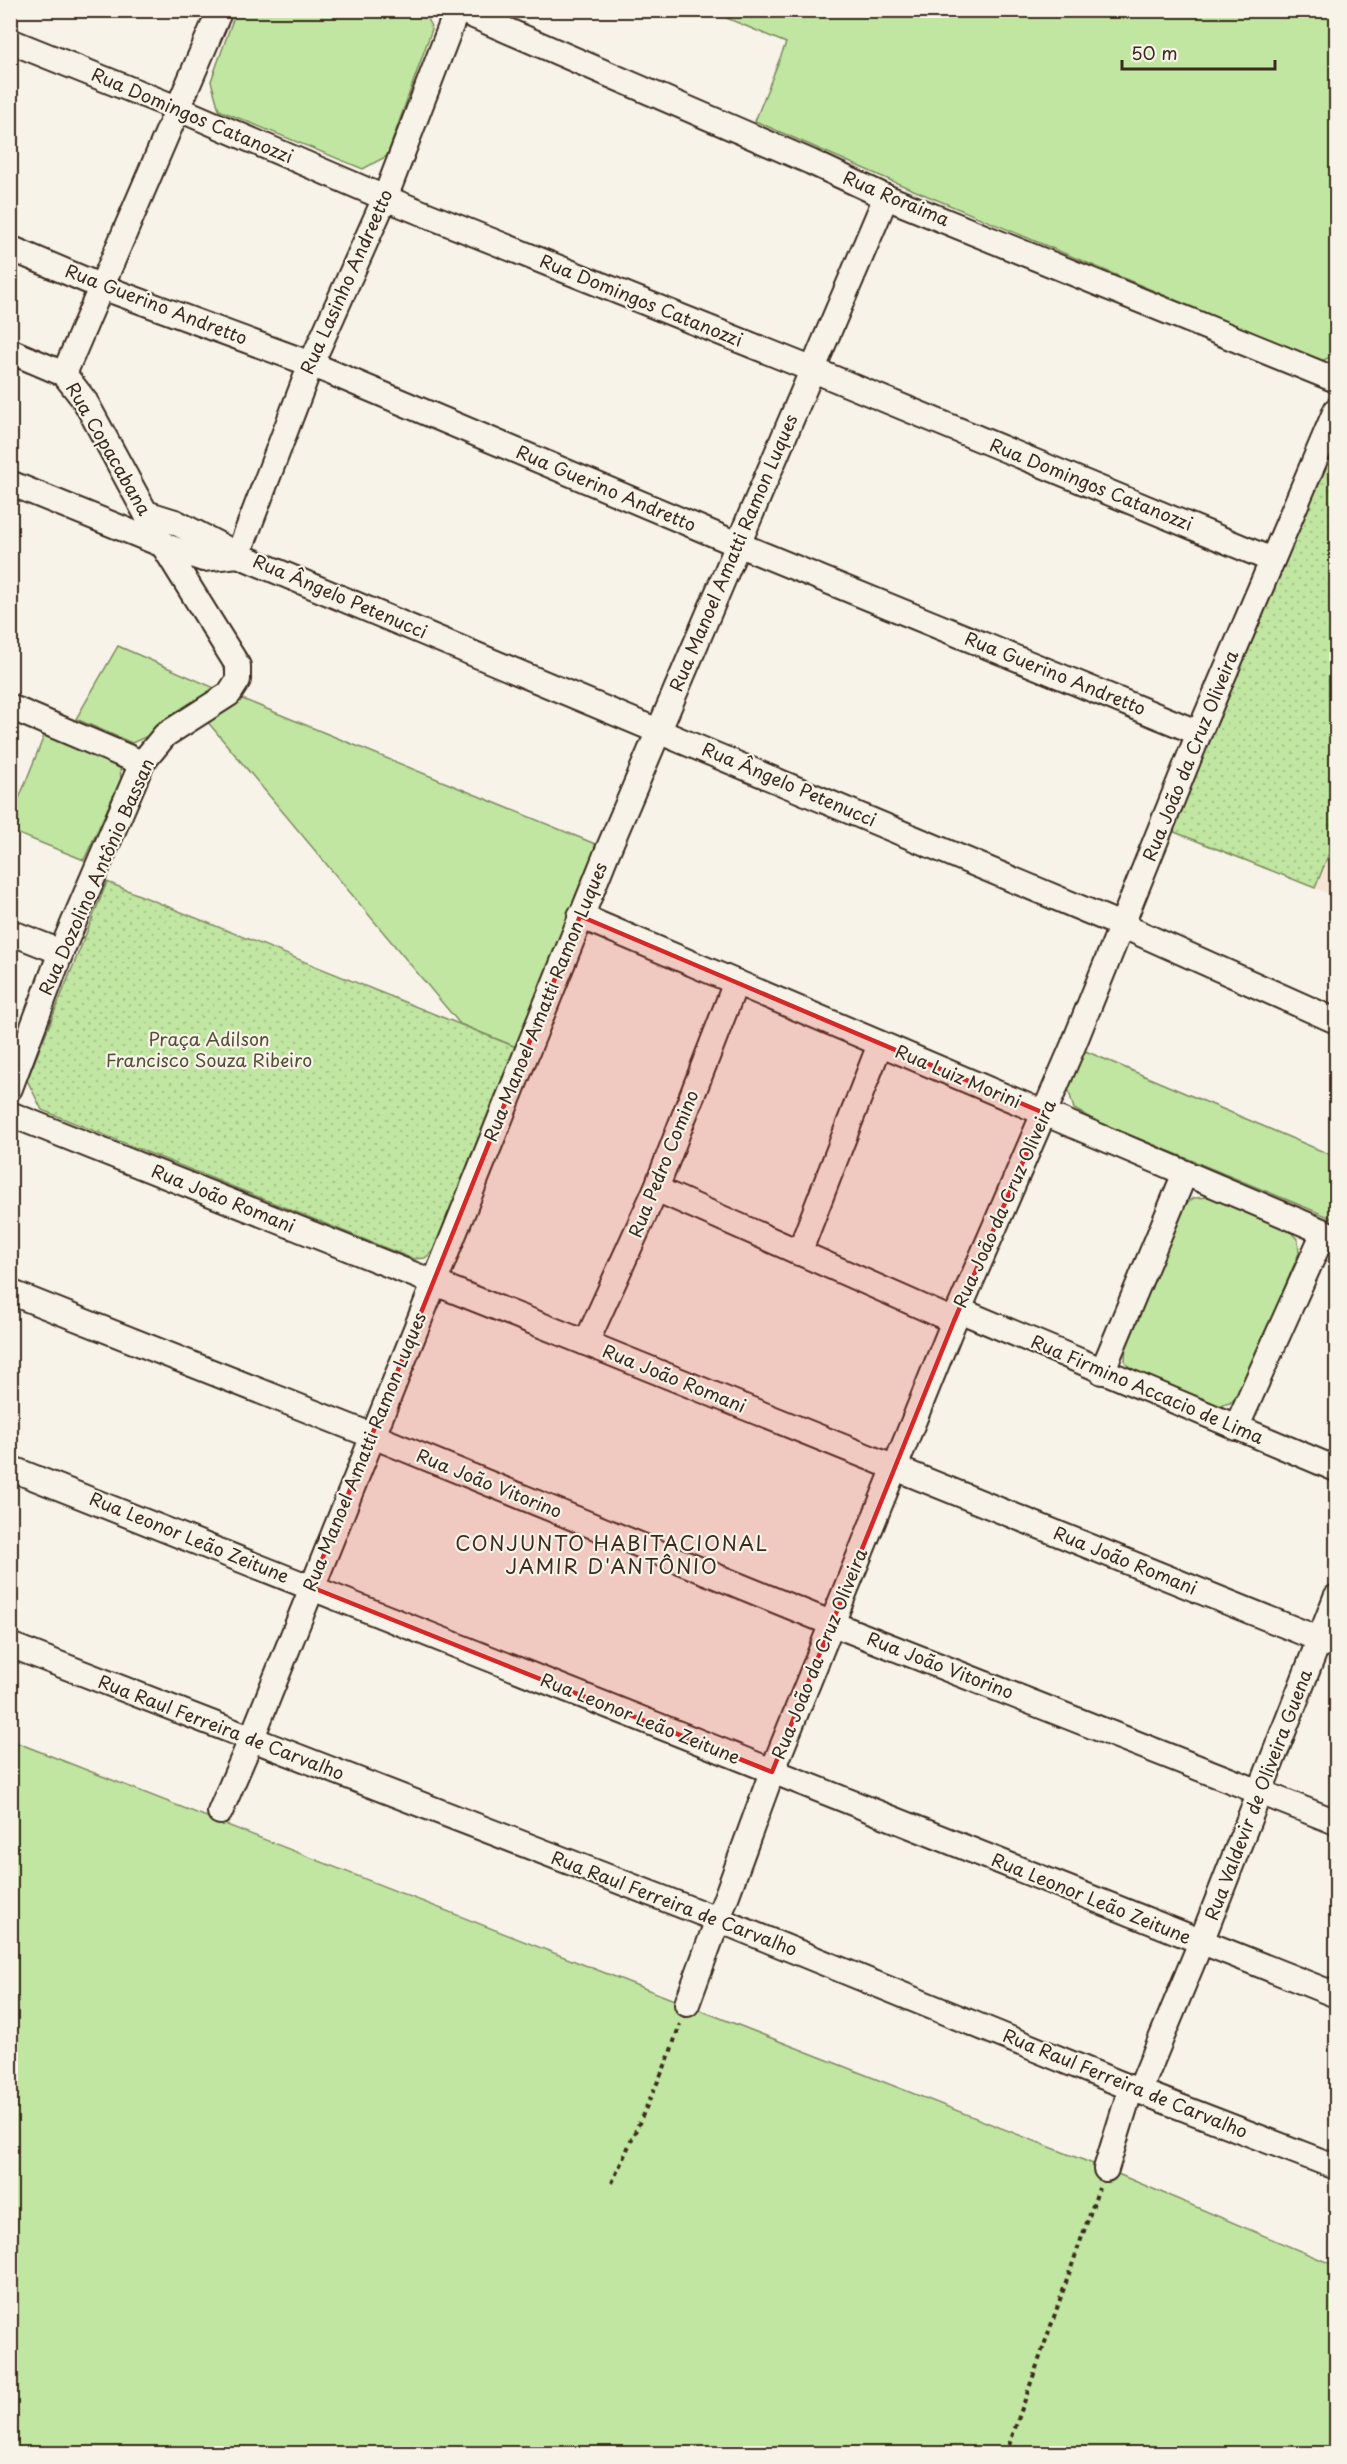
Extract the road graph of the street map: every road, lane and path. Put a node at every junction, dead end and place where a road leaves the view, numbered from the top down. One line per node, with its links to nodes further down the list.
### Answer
1 (220, 10): 4 (street)
2 (458, 10): 5 (street, Rua Roraima); 6 (street, Rua Lasinho Andreetto)
3 (10, 41): 4 (street, Rua Domingos Catanozzi)
4 (178, 109): 6 (street, Rua Domingos Catanozzi); 8 (street)
5 (886, 197): 11 (street, Rua Manoel Amatti Ramon Luques); 13 (street, Rua Roraima)
6 (385, 198): 10 (street, Rua Lasinho Andreetto); 11 (street, Rua Domingos Catanozzi)
7 (10, 248): 8 (street, Rua Guerino Andretto)
8 (102, 287): 10 (street, Rua Guerino Andretto); 12 (street)
9 (10, 351): 12 (street, Rua Copacabana)
10 (311, 364): 17 (street, Rua Guerino Andretto); 19 (street, Rua Lasinho Andreetto)
11 (811, 369): 17 (street, Rua Manoel Amatti Ramon Luques); 20 (street, Rua Domingos Catanozzi)
12 (64, 374): 16 (street, Rua Copacabana)
13 (1336, 380)
14 (1336, 410): 20 (street, Rua João da Cruz Oliveira)
15 (10, 483): 18 (street, Rua Ângelo Petenucci)
16 (146, 513): 18 (street, Rua Copacabana); 19 (street, Rua Ângelo Petenucci)
17 (737, 544): 22 (street, Rua Manoel Amatti Ramon Luques); 23 (street, Rua Guerino Andretto)
18 (163, 545): 19 (street, Rua Ângelo Petenucci); 24 (street, Rua Dozolino Antônio Bassan)
19 (238, 555): 22 (street, Rua Ângelo Petenucci)
20 (1272, 560): 23 (street, Rua João da Cruz Oliveira)
21 (10, 707): 24 (street)
22 (659, 731): 25 (street, Rua Manoel Amatti Ramon Luques); 26 (street, Rua Ângelo Petenucci)
23 (1199, 734): 26 (street, Rua João da Cruz Oliveira)
24 (142, 763): 28 (street, Rua Dozolino Antônio Bassan)
25 (580, 916): 29 (street, Rua Luiz Morini); 39 (street, Rua Manoel Amatti Ramon Luques)
26 (1121, 925): 30 (street, Rua Ângelo Petenucci); 33 (street, Rua João da Cruz Oliveira)
27 (10, 933): 28 (street)
28 (61, 952): 32 (street, Rua Dozolino Antônio Bassan)
29 (736, 982): 31 (street, Rua Luiz Morini); 36 (street, Rua Pedro Comino)
30 (1336, 1021)
31 (880, 1044): 33 (street, Rua Luiz Morini); 38 (street)
32 (10, 1088)
33 (1044, 1113): 35 (street, Rua Luiz Morini); 41 (street, Rua João da Cruz Oliveira)
34 (10, 1114): 39 (street, Rua João Romani)
35 (1185, 1173): 37 (street, Rua Luiz Morini); 43 (street)
36 (656, 1189): 38 (street, Rua Firmino Accacio de Lima); 42 (street, Rua Pedro Comino)
37 (1330, 1235): 44 (street)
38 (799, 1253): 41 (street, Rua Firmino Accacio de Lima)
39 (432, 1283): 42 (street, Rua João Romani); 45 (street, Rua Manoel Amatti Ramon Luques)
40 (10, 1292): 45 (street, Rua João Vitorino)
41 (956, 1315): 43 (street, Rua Firmino Accacio de Lima); 47 (street, Rua João da Cruz Oliveira)
42 (586, 1343): 47 (street, Rua João Romani)
43 (1102, 1371): 44 (street, Rua Firmino Accacio de Lima)
44 (1236, 1428): 48 (street, Rua Firmino Accacio de Lima)
45 (373, 1436): 49 (street, Rua Manoel Amatti Ramon Luques); 51 (street, Rua João Vitorino)
46 (10, 1468): 49 (street, Rua Leonor Leão Zeitune)
47 (895, 1469): 51 (street, Rua João da Cruz Oliveira); 52 (street, Rua João Romani)
48 (1336, 1469)
49 (311, 1587): 54 (street, Rua Manoel Amatti Ramon Luques); 55 (street, Rua Leonor Leão Zeitune)
50 (1336, 1597): 52 (street, Rua Valdevir de Oliveira Guena)
51 (833, 1624): 55 (street, Rua João da Cruz Oliveira); 56 (street, Rua João Vitorino)
52 (1328, 1643): 56 (street, Rua Valdevir de Oliveira Guena)
53 (10, 1645): 54 (street, Rua Raul Ferreira de Carvalho)
54 (251, 1740): 57 (street, Rua Manoel Amatti Ramon Luques); 59 (street, Rua Raul Ferreira de Carvalho)
55 (771, 1772): 59 (street, Rua João da Cruz Oliveira); 60 (street, Rua Leonor Leão Zeitune)
56 (1259, 1791): 58 (street, Rua João Vitorino); 60 (street, Rua Valdevir de Oliveira Guena)
57 (220, 1812)
58 (1336, 1822)
59 (719, 1920): 62 (street, Rua João da Cruz Oliveira); 63 (street, Rua Raul Ferreira de Carvalho)
60 (1201, 1942): 61 (street, Rua Leonor Leão Zeitune); 63 (street, Rua Valdevir de Oliveira Guena)
61 (1336, 1995)
62 (687, 2004): 66 (path)
63 (1135, 2090): 64 (street, Rua Raul Ferreira de Carvalho); 65 (street, Rua Valdevir de Oliveira Guena)
64 (1336, 2167)
65 (1106, 2169): 67 (path)
66 (612, 2183)
67 (1006, 2454)

